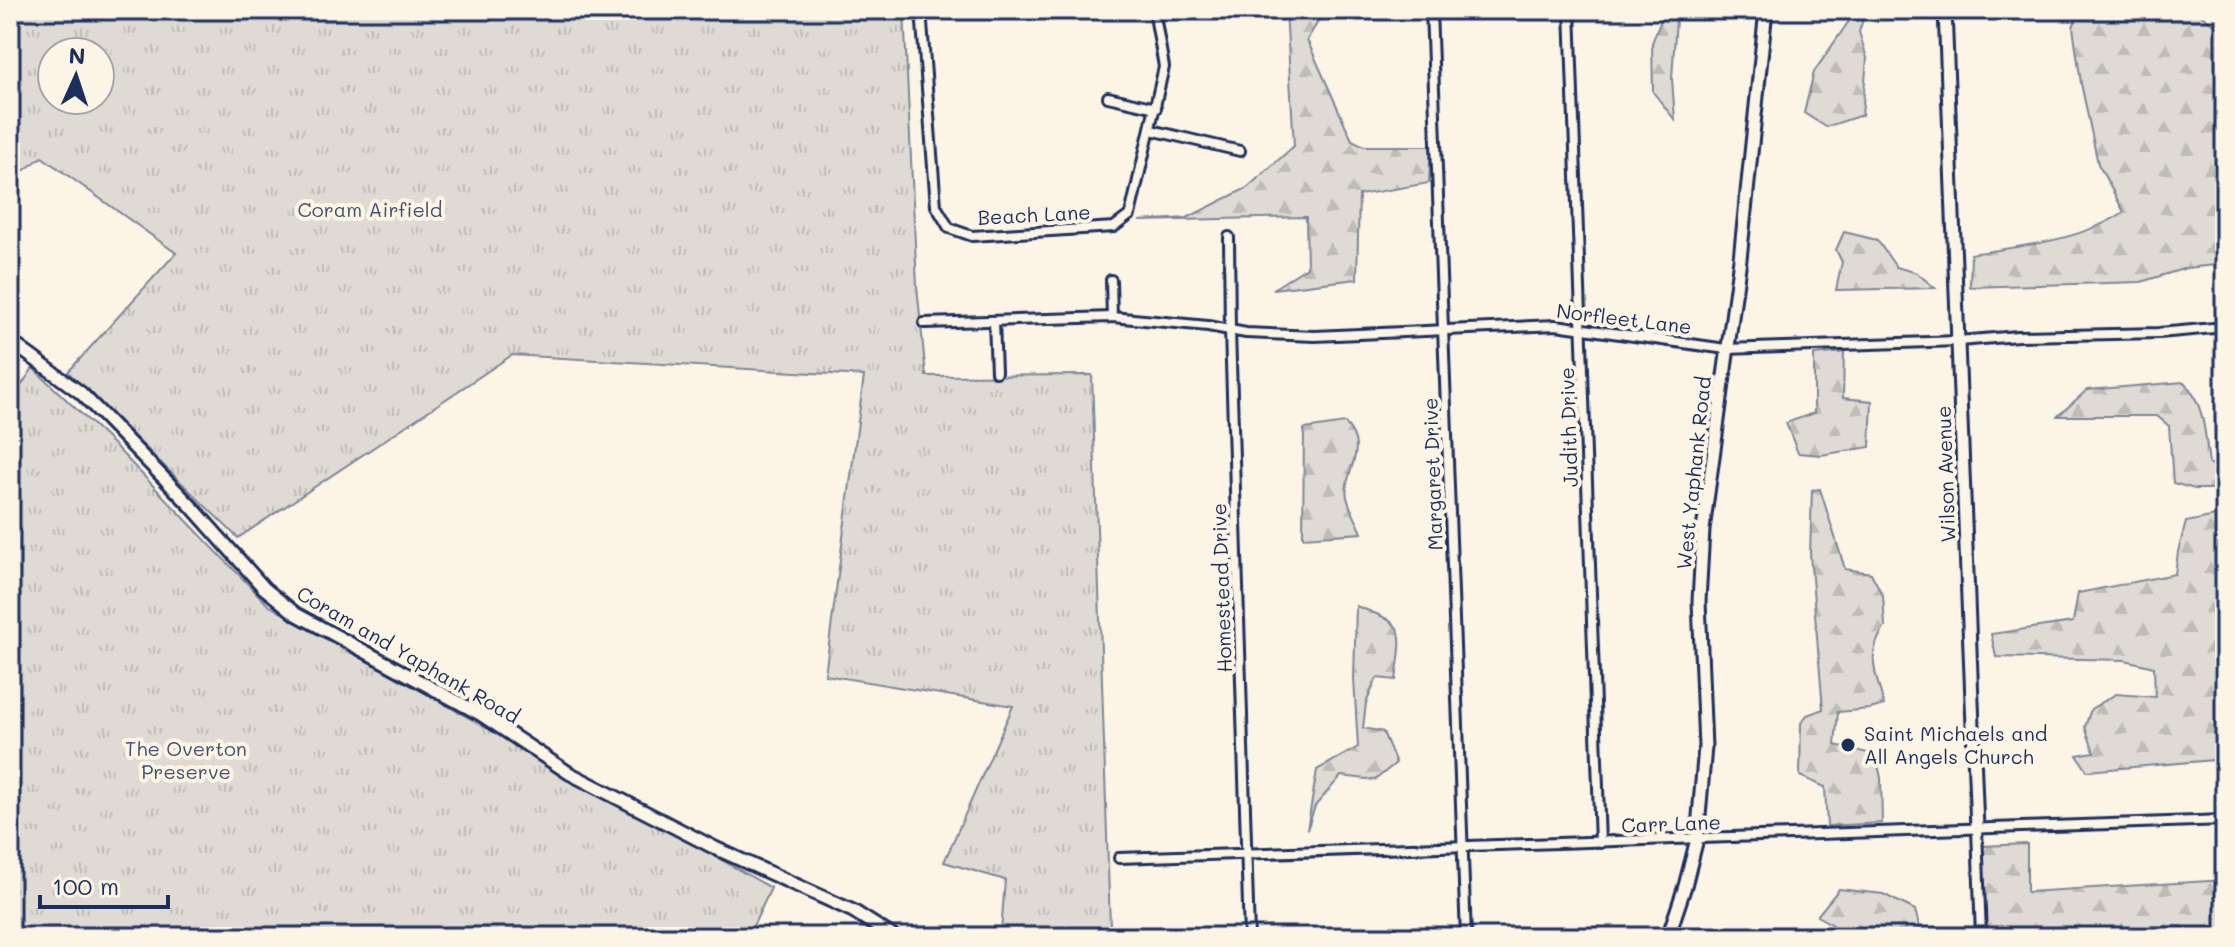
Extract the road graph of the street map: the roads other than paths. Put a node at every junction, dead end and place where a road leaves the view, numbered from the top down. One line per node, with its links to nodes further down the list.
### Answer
1 (921, 10): 9 (street, Beach Lane)
2 (1154, 10): 8 (street, Beach Lane)
3 (1431, 10): 17 (street, Margaret Drive)
4 (1570, 10): 18 (street, Judith Drive)
5 (1766, 10): 22 (street, West Yaphank Road)
6 (1945, 10): 21 (street, Wilson Avenue)
7 (1108, 97): 8 (street)
8 (1156, 108): 9 (street, Beach Lane)
9 (1151, 130): 10 (street)
10 (1240, 151)
11 (1229, 237): 19 (street, Homestead Drive)
12 (1111, 280): 13 (street)
13 (1112, 317): 14 (street, Norfleet Lane); 19 (street, Norfleet Lane)
14 (994, 321): 15 (street, Norfleet Lane); 23 (street)
15 (924, 323)
16 (2225, 327): 21 (street, Norfleet Lane)
17 (1444, 329): 18 (street, Norfleet Lane); 19 (street, Norfleet Lane); 28 (street, Margaret Drive)
18 (1581, 329): 22 (street, Norfleet Lane); 27 (street, Judith Drive)
19 (1230, 331): 29 (street, Homestead Drive)
20 (10, 341): 31 (street, Coram and Yaphank Road)
21 (1959, 341): 22 (street, Norfleet Lane); 25 (street, Wilson Avenue)
22 (1726, 349): 26 (street, West Yaphank Road)
23 (996, 372)
24 (2225, 820): 25 (street, Carr Lane)
25 (1977, 829): 26 (street, Carr Lane); 35 (street, Wilson Avenue)
26 (1697, 839): 27 (street, Carr Lane); 34 (street, West Yaphank Road)
27 (1600, 843): 28 (street, Carr Lane)
28 (1462, 846): 29 (street, Carr Lane); 33 (street, Margaret Drive)
29 (1247, 854): 30 (street, Carr Lane); 32 (street, Homestead Drive)
30 (1119, 858)
31 (894, 937)
32 (1249, 937)
33 (1466, 937)
34 (1668, 937)
35 (1981, 937)

